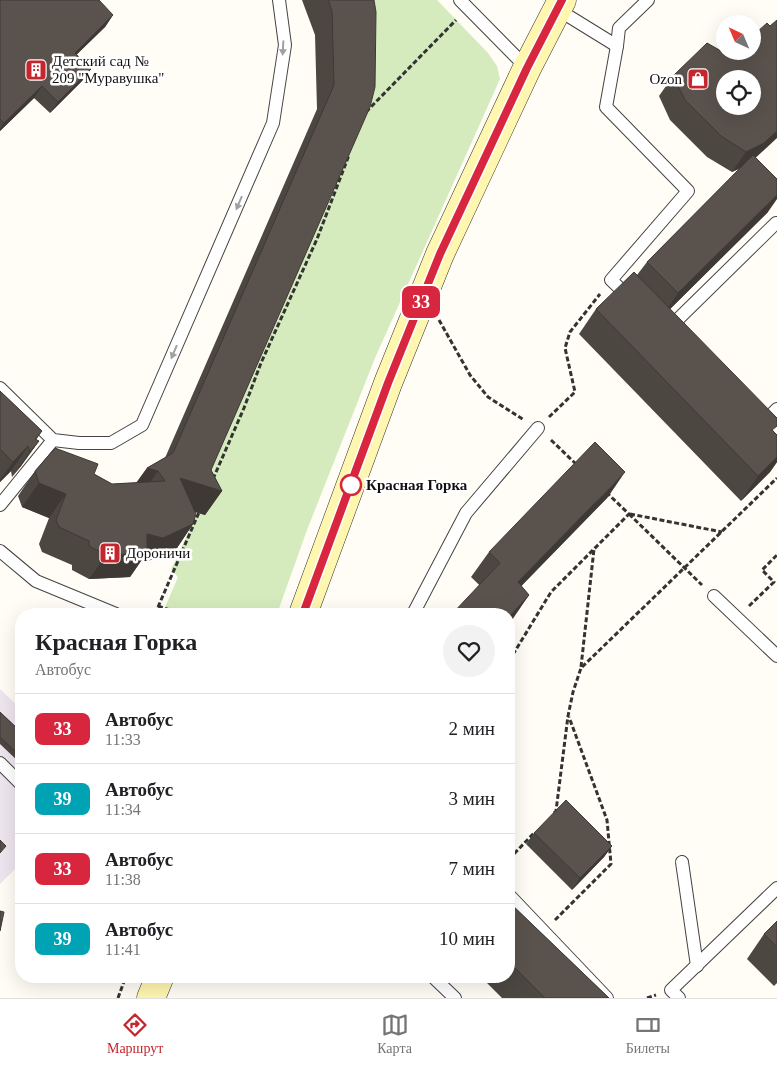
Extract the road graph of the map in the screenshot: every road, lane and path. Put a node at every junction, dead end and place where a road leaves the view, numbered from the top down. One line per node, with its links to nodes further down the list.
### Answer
1 (278, 0): 18 (lane, one-way to 18)
2 (648, 0): 5 (lane)
3 (464, 4): 6 (lane); 7 (path)
4 (560, 5): 5 (lane); 6 (main road)
5 (617, 46): 10 (lane)
6 (527, 68): 35 (main road)
7 (363, 116)
8 (350, 151): 21 (path)
9 (776, 223): 13 (lane)
10 (611, 280): 11 (lane); 17 (path)
11 (638, 306)
12 (439, 320): 17 (path)
13 (665, 332)
14 (0, 388): 18 (lane)
15 (777, 409): 16 (lane)
16 (759, 426)
17 (538, 428): 19 (path); 36 (lane)
18 (54, 440): 23 (lane)
19 (580, 468)
20 (777, 478): 26 (path)
21 (213, 480)
22 (601, 488): 25 (path)
23 (0, 505)
24 (201, 507): 32 (path)
25 (629, 514): 26 (path); 27 (path); 30 (path)
26 (722, 532): 30 (path)
27 (594, 549): 38 (path); 40 (path)
28 (0, 551): 33 (lane)
29 (777, 555): 37 (path)
30 (685, 568): 31 (path); 40 (path)
31 (714, 596): 37 (lane)
32 (158, 606): 34 (path)
33 (101, 608)
34 (164, 608)
35 (305, 608)
36 (416, 608)
37 (737, 618): 39 (lane)
38 (515, 651)
39 (777, 656)
40 (581, 668): 41 (path)
41 (568, 716): 44 (path); 50 (path)
42 (0, 763): 43 (lane)
43 (15, 778)
44 (549, 818)
45 (536, 832): 46 (path)
46 (515, 853)
47 (682, 862): 51 (lane)
48 (777, 888): 51 (lane)
49 (515, 901): 50 (lane)
50 (544, 932): 58 (lane)
51 (697, 966): 59 (lane)
52 (123, 983): 55 (path)
53 (157, 983): 56 (main road)
54 (439, 983): 57 (lane)
55 (118, 998)
56 (151, 998)
57 (455, 998)
58 (607, 998)
59 (679, 998)

